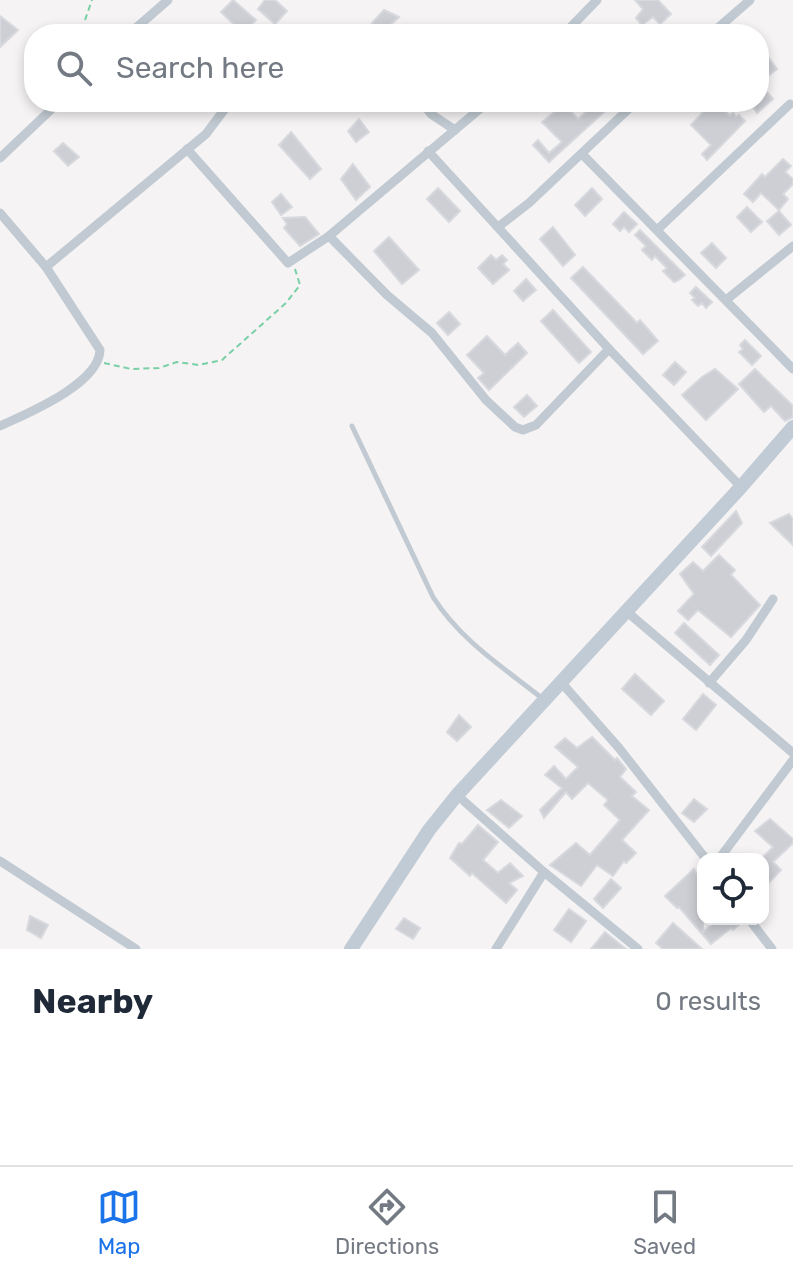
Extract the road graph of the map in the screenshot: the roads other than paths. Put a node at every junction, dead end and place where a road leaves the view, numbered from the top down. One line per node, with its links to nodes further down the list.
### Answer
1 (168, 0): 4 (street)
2 (597, 0): 5 (street)
3 (750, 0): 6 (street)
4 (140, 24)
5 (574, 24)
6 (722, 24)
7 (790, 104): 20 (street)
8 (48, 112): 17 (street)
9 (222, 112): 14 (street)
10 (430, 112): 13 (street)
11 (476, 112): 13 (street)
12 (626, 112): 16 (street)
13 (455, 130): 15 (street)
14 (187, 149): 21 (street); 23 (street)
15 (428, 151): 19 (street); 21 (street)
16 (582, 154): 19 (street); 20 (street)
17 (0, 158)
18 (0, 213): 23 (street)
19 (498, 227): 25 (street)
20 (657, 230): 24 (street)
21 (329, 236): 25 (street)
22 (793, 246): 24 (street)
23 (46, 267): 27 (street)
24 (726, 300): 26 (street)
25 (609, 349): 30 (street)
26 (793, 369)
27 (0, 426)
28 (352, 426): 35 (lane)
29 (793, 427): 30 (street)
30 (741, 487): 32 (street)
31 (773, 599): 34 (street)
32 (626, 611): 33 (street); 34 (street)
33 (560, 681): 35 (street); 39 (street)
34 (709, 683): 36 (street)
35 (544, 699): 38 (street)
36 (793, 753)
37 (793, 760): 40 (street)
38 (457, 795): 42 (street); 45 (street)
39 (701, 853)
40 (723, 853)
41 (0, 861): 44 (street)
42 (544, 872): 46 (street); 47 (street)
43 (754, 925): 48 (street)
44 (136, 949)
45 (351, 949)
46 (496, 949)
47 (638, 949)
48 (772, 949)

